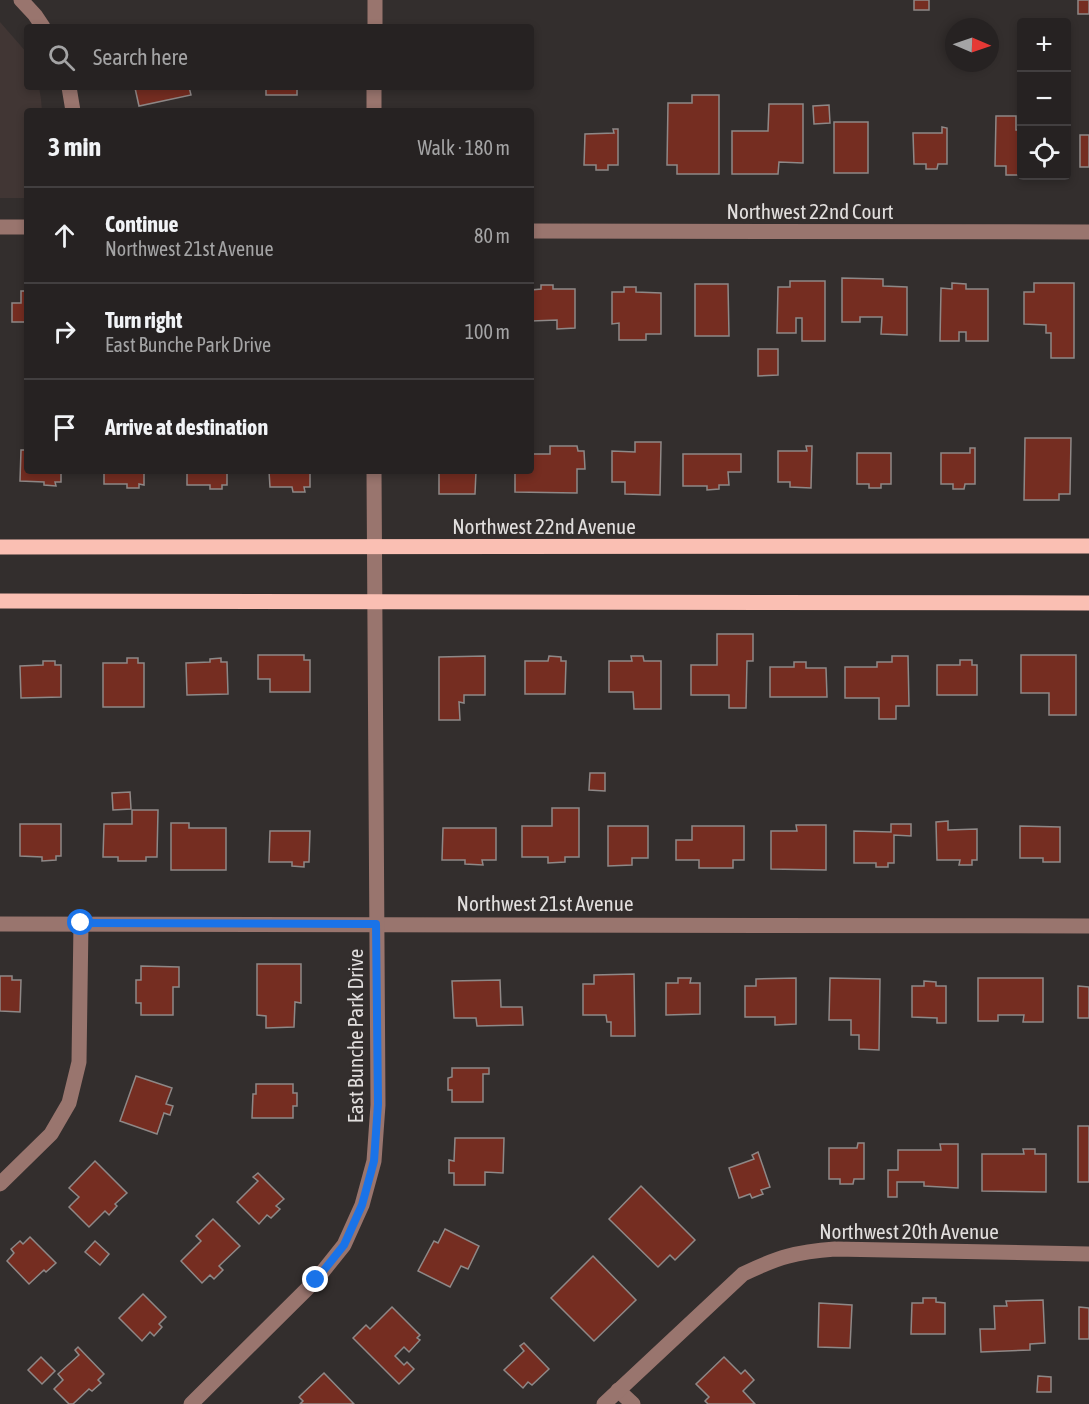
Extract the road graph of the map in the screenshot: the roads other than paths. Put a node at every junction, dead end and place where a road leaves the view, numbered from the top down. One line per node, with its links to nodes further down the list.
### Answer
1 (21, 0): 3 (street)
2 (375, 0): 4 (street)
3 (41, 24)
4 (375, 24)
5 (70, 90): 7 (street)
6 (374, 90): 8 (street)
7 (72, 108)
8 (374, 108)
9 (0, 227): 10 (street)
10 (24, 227)
11 (534, 231): 12 (street, Northwest 22nd Court)
12 (1089, 232)
13 (374, 474): 16 (street, East Bunche Park Drive)
14 (1089, 546): 16 (main road, Northwest 22nd Avenue)
15 (0, 547): 16 (main road, Northwest 22nd Avenue)
16 (374, 547): 18 (street, East Bunche Park Drive)
17 (0, 601): 18 (main road)
18 (374, 602): 19 (main road); 22 (street, East Bunche Park Drive)
19 (1089, 603)
20 (81, 923): 21 (street, Northwest 21st Avenue); 22 (street, Northwest 21st Avenue); 24 (street)
21 (0, 924)
22 (376, 924): 23 (street, Northwest 21st Avenue); 27 (street, East Bunche Park Drive)
23 (1089, 926)
24 (0, 1184)
25 (1089, 1254): 26 (street, Northwest 20th Avenue)
26 (618, 1390): 28 (street, Northwest 20th Avenue); 29 (street)
27 (191, 1404)
28 (604, 1404)
29 (633, 1404)

